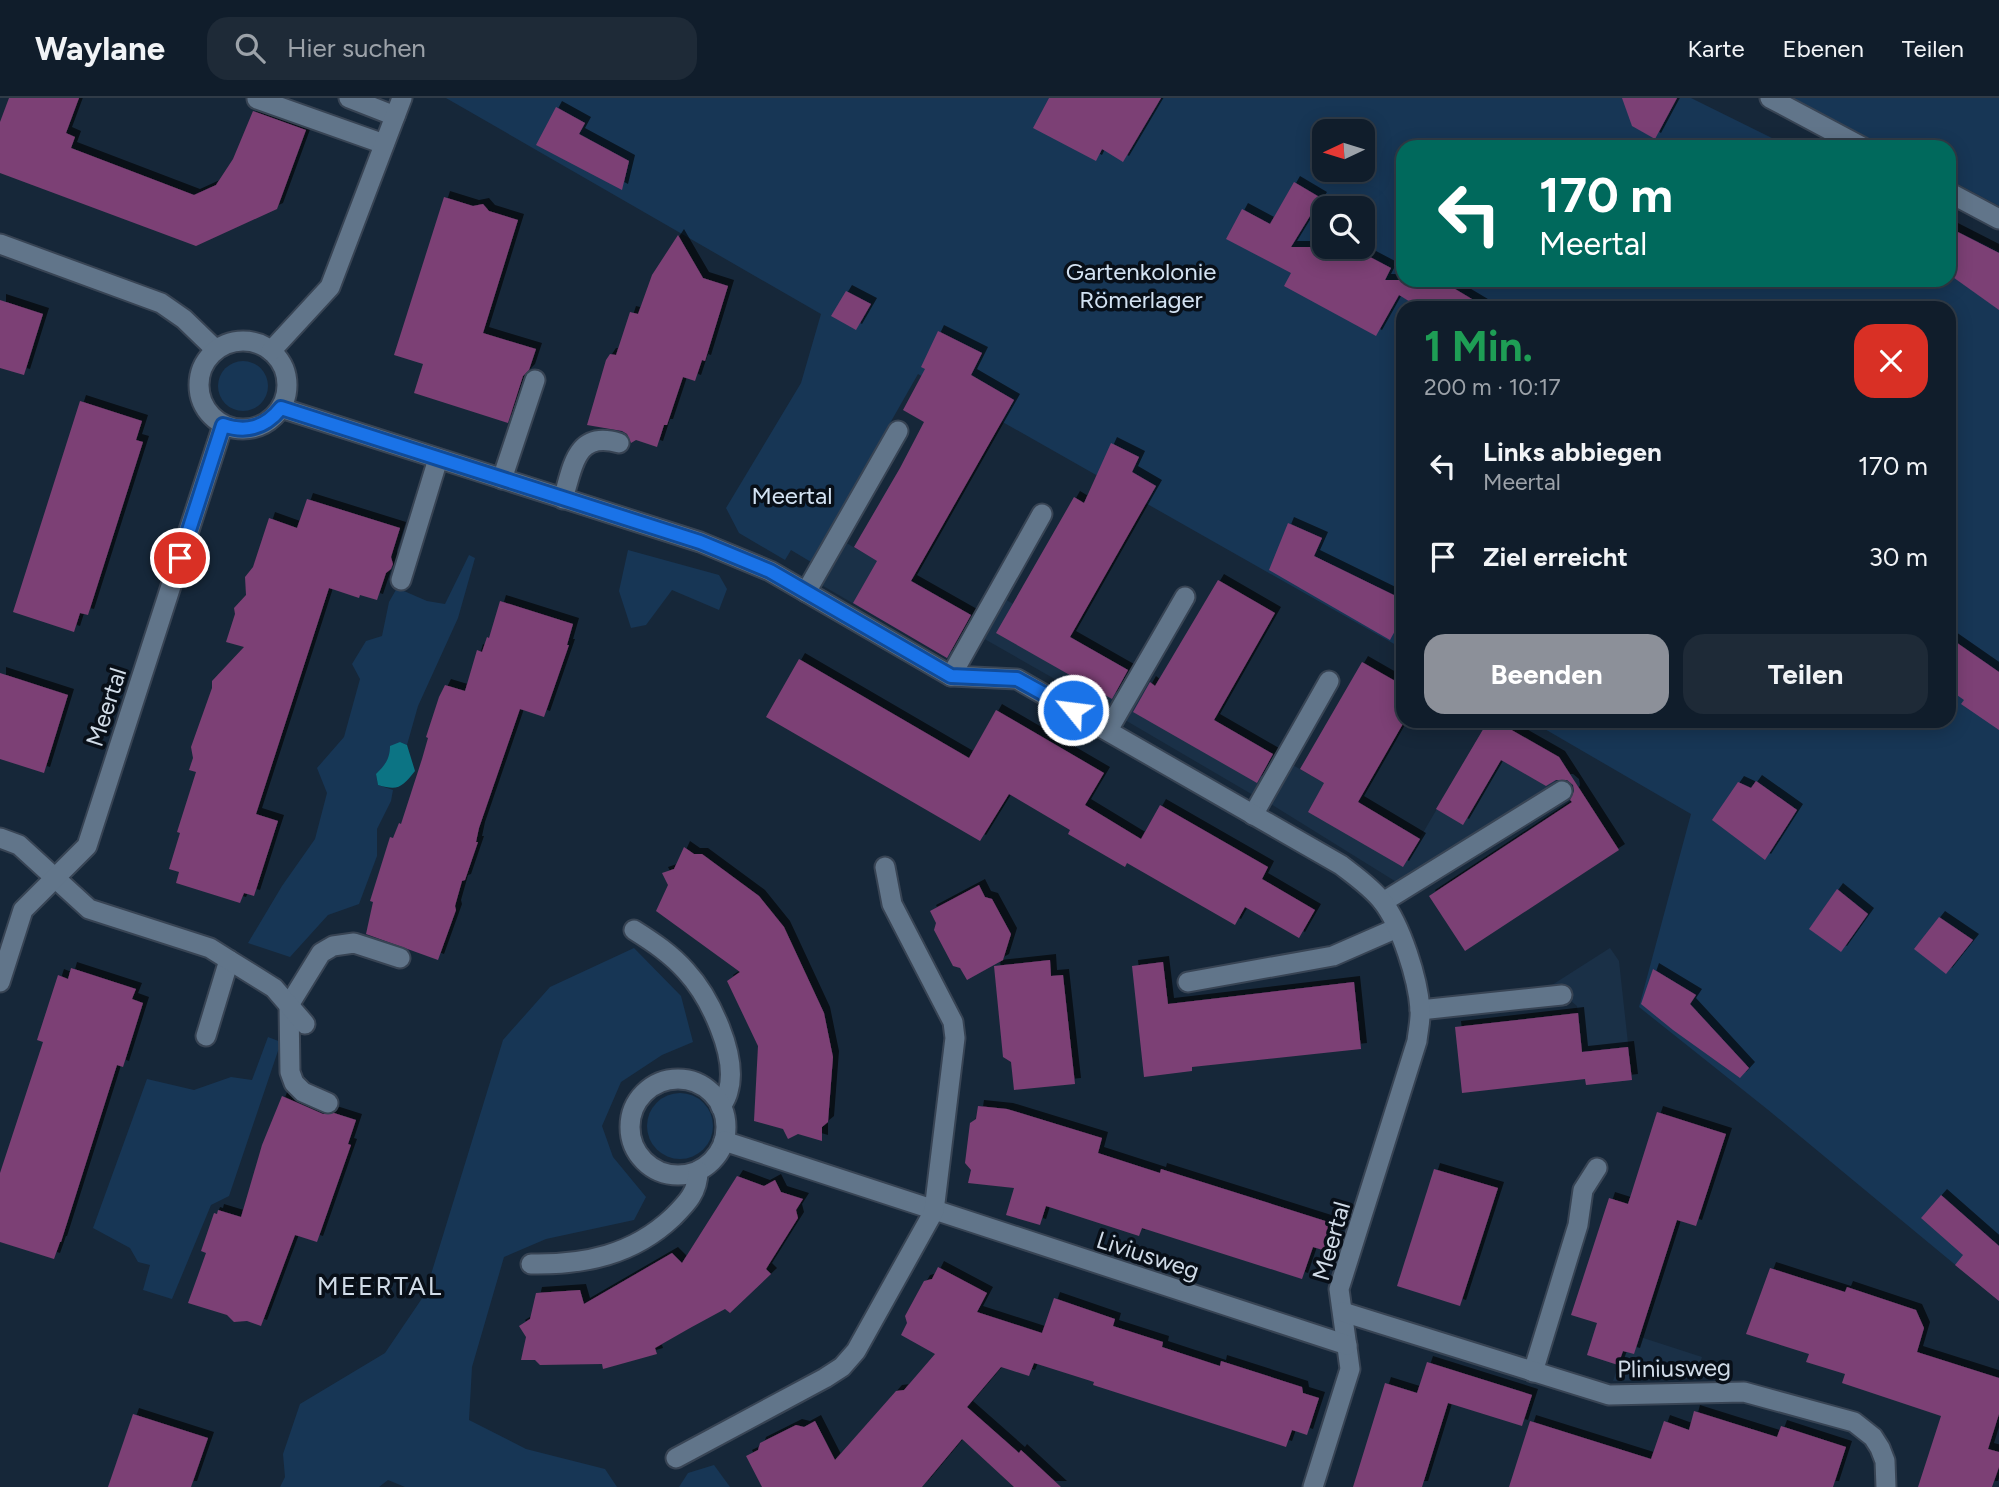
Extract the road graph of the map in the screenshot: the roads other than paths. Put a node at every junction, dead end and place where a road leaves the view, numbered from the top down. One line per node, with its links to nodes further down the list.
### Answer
1 (349, 98): 4 (street)
2 (1770, 98): 5 (street)
3 (257, 99): 6 (street)
4 (399, 107): 6 (street)
5 (1849, 140)
6 (384, 144): 11 (street)
7 (1956, 196): 8 (street)
8 (1999, 219)
9 (0, 244): 10 (street)
10 (216, 350): 11 (street); 14 (street)
11 (271, 351): 13 (street)
12 (535, 380): 18 (street)
13 (281, 408): 14 (street); 17 (street, Meertal)
14 (223, 425): 31 (street, Meertal)
15 (898, 431): 22 (street)
16 (619, 443): 19 (street)
17 (438, 459): 18 (street, Meertal); 21 (street)
18 (502, 479): 19 (street, Meertal)
19 (564, 499): 22 (street, Meertal)
20 (1042, 514): 24 (street)
21 (401, 580)
22 (806, 592): 24 (street, Meertal)
23 (1185, 597): 26 (street)
24 (951, 676): 26 (street, Meertal)
25 (1329, 681): 28 (street)
26 (1108, 730): 28 (street, Meertal)
27 (1562, 792): 32 (street)
28 (1253, 815): 32 (street, Meertal)
29 (0, 838): 31 (street)
30 (885, 867): 49 (street)
31 (55, 878): 36 (street); 37 (street, Meertal)
32 (1383, 902): 33 (street, Meertal)
33 (1397, 928): 38 (street); 41 (street, Meertal)
34 (634, 930): 45 (street)
35 (400, 958): 40 (street)
36 (229, 960): 40 (street); 43 (street)
37 (0, 982)
38 (1188, 982)
39 (1562, 995): 41 (street)
40 (289, 1005): 42 (street); 44 (street)
41 (1420, 1010): 51 (street, Meertal)
42 (305, 1024)
43 (206, 1036)
44 (328, 1103)
45 (721, 1107): 46 (street); 48 (street)
46 (724, 1141): 48 (street); 49 (street, Liviusweg)
47 (1597, 1168): 53 (street)
48 (698, 1171): 50 (street)
49 (934, 1212): 52 (street, Liviusweg); 54 (street)
50 (531, 1265)
51 (1343, 1312): 52 (street, Meertal); 53 (street, Pliniusweg)
52 (1347, 1345): 55 (street, Meertal)
53 (1533, 1372): 56 (street, Pliniusweg)
54 (676, 1458)
55 (1314, 1487)
56 (1886, 1487)

